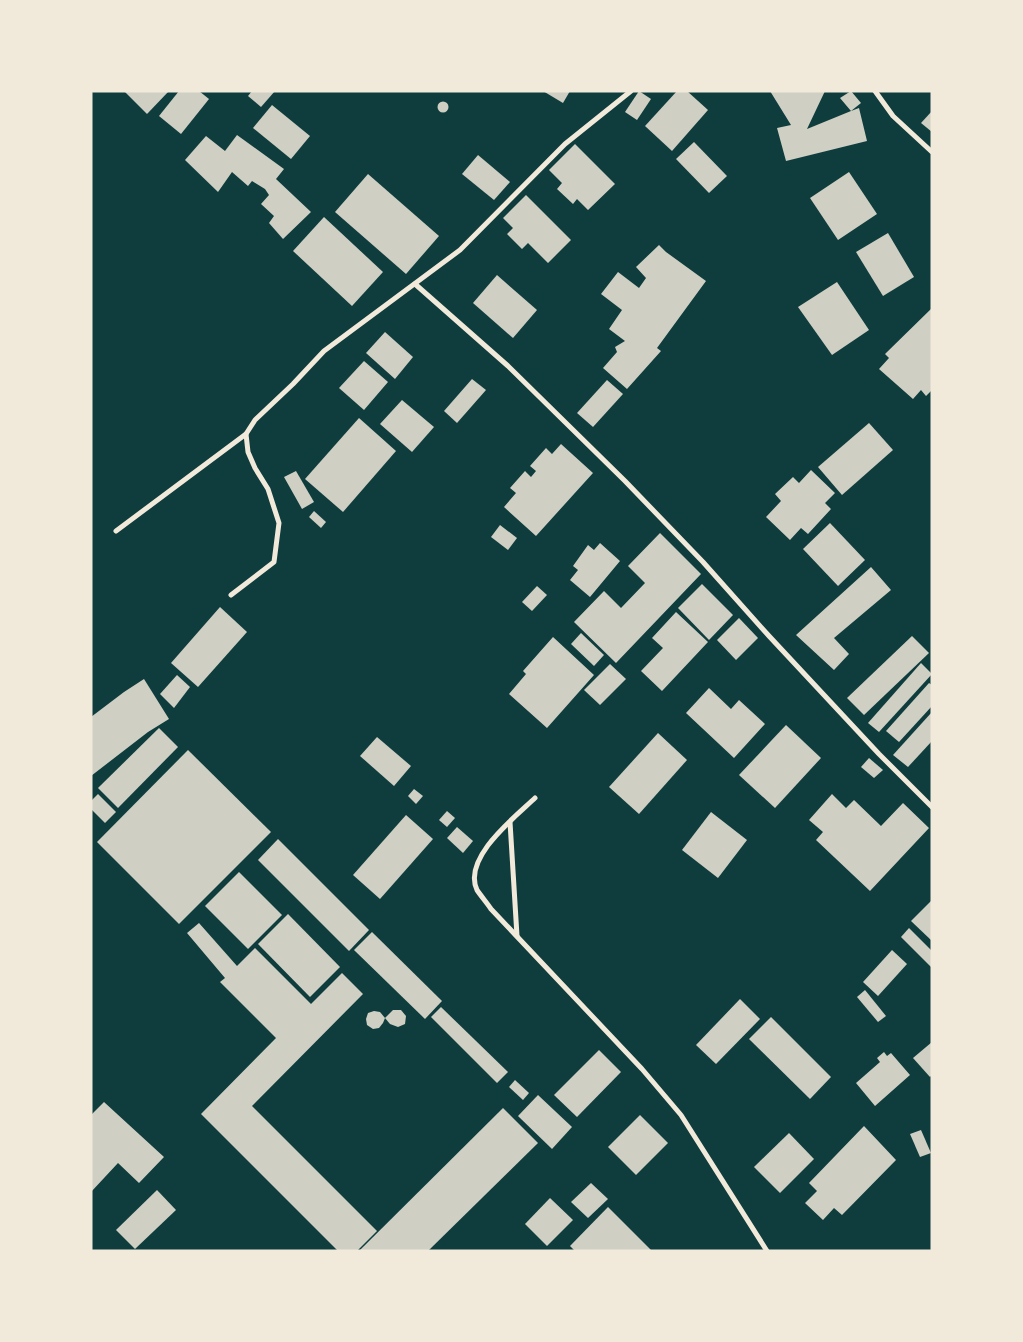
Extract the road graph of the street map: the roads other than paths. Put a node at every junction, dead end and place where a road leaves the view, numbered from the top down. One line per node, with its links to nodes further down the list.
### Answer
1 (631, 91): 4 (street)
2 (875, 91): 3 (street)
3 (932, 152)
4 (415, 284): 5 (street); 9 (street)
5 (246, 434): 6 (street); 7 (street)
6 (116, 531)
7 (231, 595)
8 (535, 798): 10 (street)
9 (932, 807)
10 (510, 822): 11 (street); 11 (street)
11 (517, 936): 12 (street)
12 (767, 1251)

